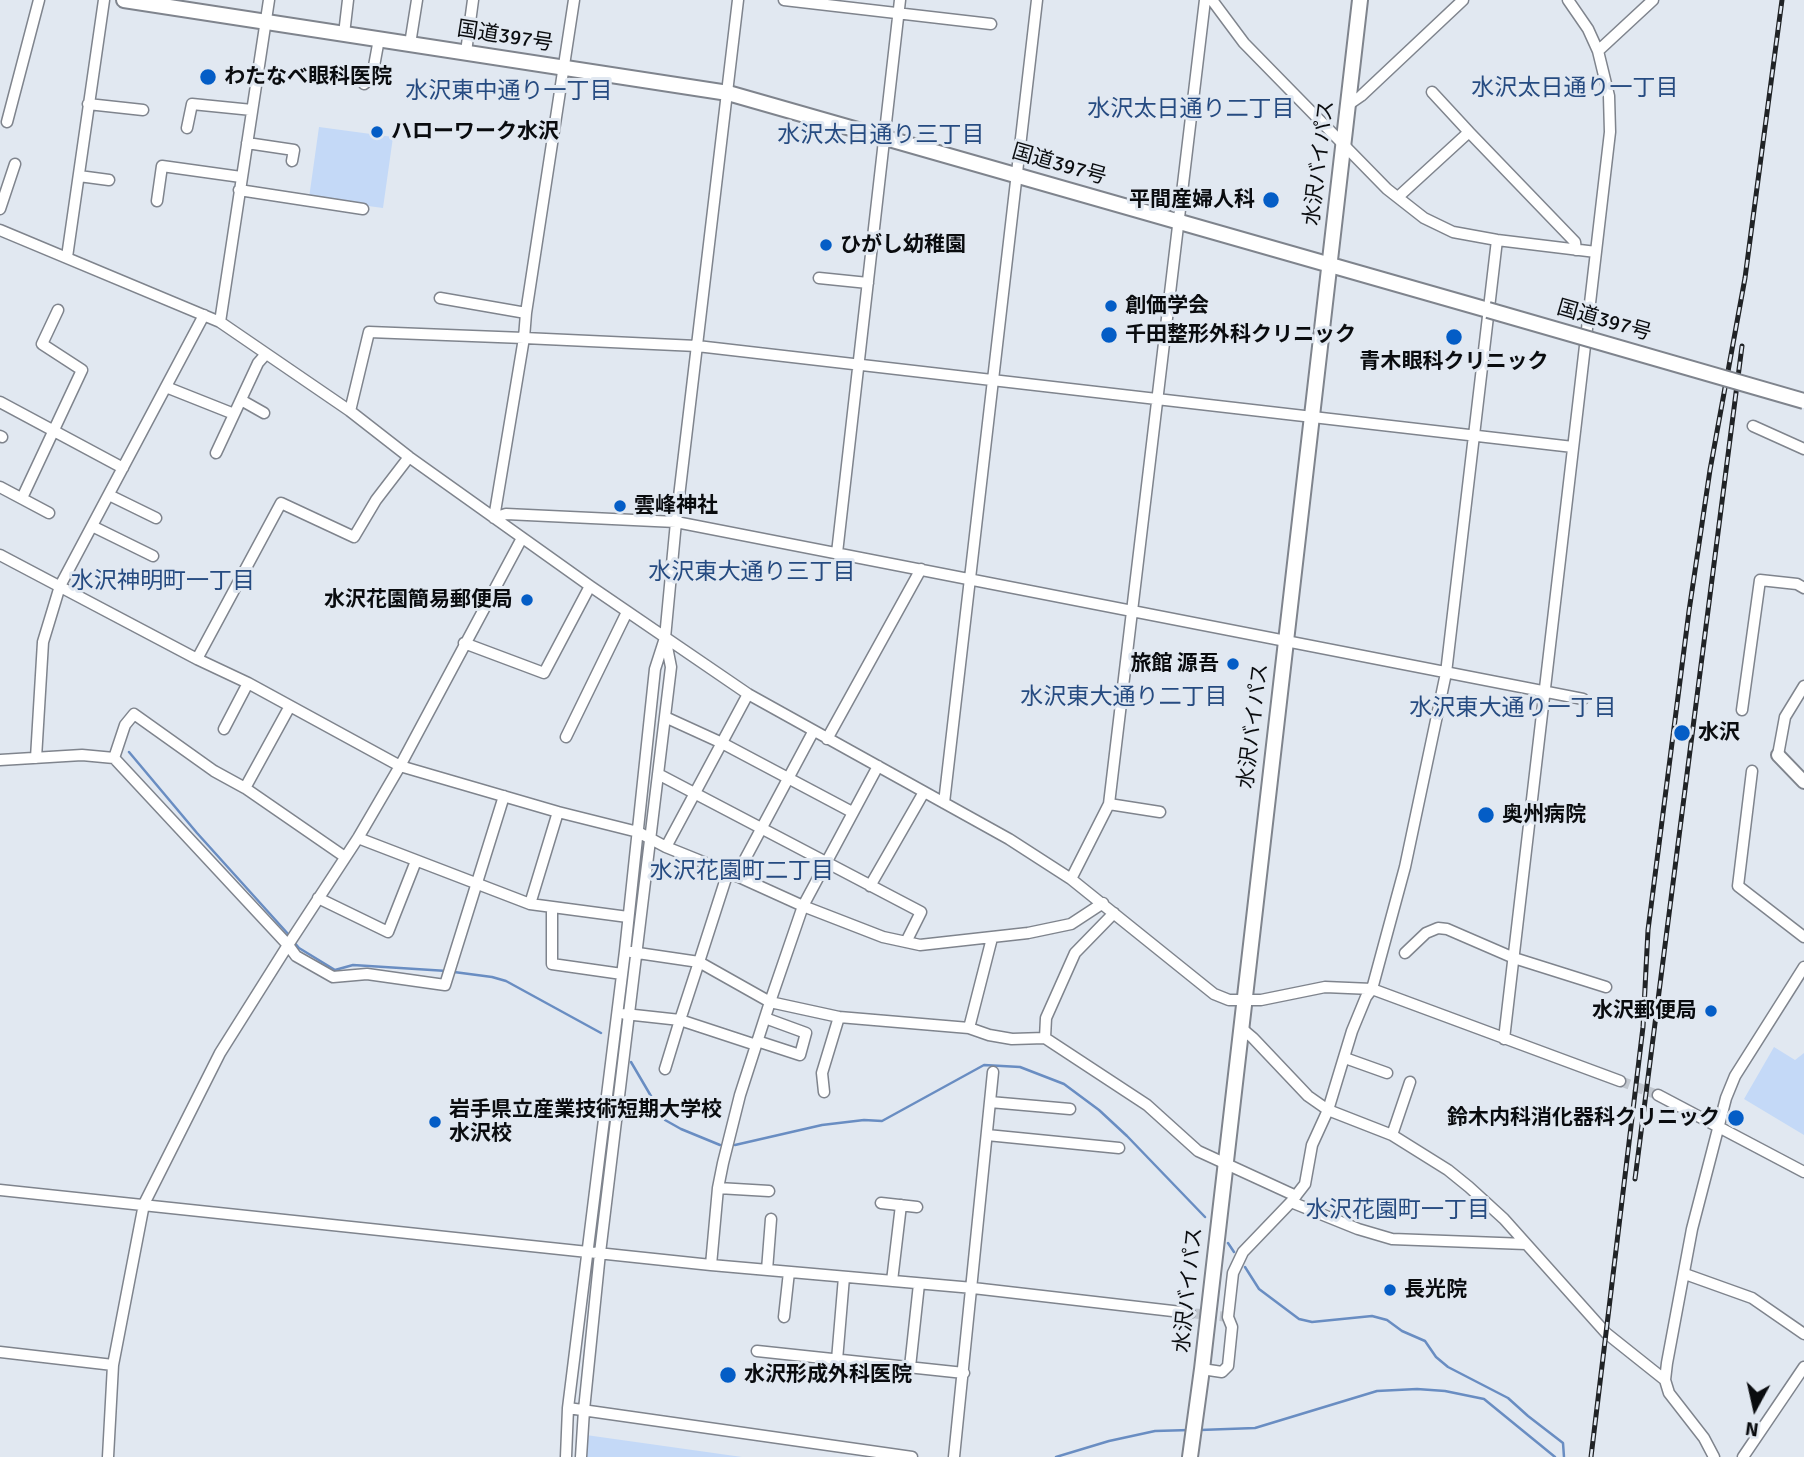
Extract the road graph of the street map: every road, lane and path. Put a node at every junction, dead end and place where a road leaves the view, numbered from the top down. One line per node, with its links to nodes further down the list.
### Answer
1 (39, 0): 35 (street)
2 (104, 0): 31 (street)
3 (124, 0): 20 (highway, 国道397号)
4 (269, 0): 20 (street)
5 (348, 0): 22 (street)
6 (417, 0): 24 (street)
7 (473, 0): 26 (street)
8 (574, 0): 27 (street)
9 (738, 0): 30 (street)
10 (784, 0): 19 (street)
11 (901, 0): 19 (street)
12 (1037, 0): 43 (street)
13 (1205, 0): 53 (street)
14 (1212, 0): 40 (street)
15 (1463, 0): 32 (street)
16 (1568, 0): 25 (street)
17 (1653, 0): 25 (street)
18 (1356, 4): 32 (highway, 水沢バイパス)
19 (899, 13): 21 (street); 38 (street)
20 (266, 22): 22 (highway, 国道397号); 34 (street)
21 (991, 24)
22 (344, 34): 23 (highway, 国道397号)
23 (379, 39): 24 (highway, 国道397号); 28 (street)
24 (410, 44): 26 (highway, 国道397号)
25 (1598, 51): 57 (street)
26 (467, 52): 27 (highway, 国道397号)
27 (564, 67): 30 (highway, 国道397号); 65 (street)
28 (364, 83)
29 (1432, 92): 37 (street)
30 (727, 93): 38 (highway, 国道397号); 69 (street)
31 (88, 104): 33 (street); 44 (street)
32 (1348, 105): 40 (highway, 水沢バイパス)
33 (143, 110)
34 (252, 110): 36 (street); 39 (street)
35 (7, 122)
36 (187, 128)
37 (1469, 132): 49 (street); 56 (street)
38 (884, 137): 43 (highway, 国道397号); 61 (street)
39 (247, 144): 41 (street); 45 (street)
40 (1343, 144): 49 (street); 59 (highway, 水沢バイパス)
41 (292, 161)
42 (15, 164): 47 (street)
43 (1016, 174): 53 (highway, 国道397号); 72 (street)
44 (79, 176): 46 (street); 58 (street)
45 (242, 177): 48 (street); 50 (street)
46 (109, 180)
47 (4, 182): 51 (street)
48 (239, 190): 52 (street); 67 (street)
49 (1398, 197): 55 (street)
50 (157, 201)
51 (0, 209)
52 (363, 209)
53 (1177, 221): 59 (highway, 国道397号); 74 (street)
54 (0, 230): 58 (street)
55 (1497, 240): 56 (street); 64 (street)
56 (1576, 250): 57 (street)
57 (1596, 252): 85 (street)
58 (66, 257): 66 (street)
59 (1328, 266): 64 (highway, 国道397号); 81 (highway, 水沢バイパス)
60 (819, 278): 61 (street)
61 (868, 283): 71 (street)
62 (440, 298): 65 (street)
63 (58, 310): 83 (street)
64 (1488, 310): 76 (highway, 国道397号, bridge); 84 (street)
65 (526, 313): 68 (street)
66 (204, 315): 67 (street); 73 (street)
67 (220, 321): 70 (street)
68 (524, 338): 69 (street); 78 (street); 95 (street)
69 (697, 346): 71 (street); 96 (street)
70 (266, 354): 75 (street); 78 (street)
71 (860, 365): 72 (street); 99 (street)
72 (993, 380): 74 (street); 104 (street)
73 (166, 387): 80 (street); 89 (street)
74 (1158, 399): 81 (street); 109 (street)
75 (241, 400): 79 (street); 80 (street)
76 (1804, 401)
77 (0, 402): 83 (street)
78 (350, 411): 88 (street)
79 (264, 413)
80 (234, 414): 87 (street)
81 (1311, 416): 84 (street); 111 (highway, 水沢バイパス)
82 (1753, 426): 86 (street)
83 (55, 431): 89 (street); 92 (street)
84 (1475, 436): 85 (street); 114 (street)
85 (1573, 447): 117 (street)
86 (1804, 449)
87 (216, 453)
88 (409, 457): 95 (street); 113 (street)
89 (123, 468): 91 (street)
90 (0, 487): 92 (street)
91 (109, 495): 94 (street); 97 (street)
92 (22, 498): 93 (street)
93 (49, 513)
94 (156, 518)
95 (494, 518): 96 (street); 98 (street)
96 (676, 522): 99 (street); 110 (street)
97 (92, 526): 101 (street); 105 (street)
98 (522, 538): 106 (street); 112 (street)
99 (837, 553): 102 (street)
100 (0, 555): 105 (street)
101 (153, 556)
102 (921, 569): 104 (street); 126 (street)
103 (1804, 573): 107 (street)
104 (970, 579): 109 (street); 142 (street)
105 (60, 586): 113 (street); 129 (street)
106 (590, 586): 108 (street); 112 (street)
107 (1801, 586): 121 (street)
108 (627, 612): 110 (street); 125 (street)
109 (1133, 612): 111 (street); 143 (street)
110 (665, 638): 118 (street); 122 (street); 148 (street)
111 (1285, 641): 114 (street); 178 (highway, 水沢バイパス)
112 (464, 643): 132 (street)
113 (197, 659): 115 (street)
114 (1446, 673): 117 (street); 177 (street)
115 (248, 683): 120 (street); 123 (street)
116 (1804, 686): 128 (street)
117 (1545, 692): 119 (street); 172 (street)
118 (748, 694): 124 (street); 127 (street)
119 (1583, 699)
120 (290, 706): 132 (street); 138 (street)
121 (1742, 710)
122 (665, 717): 127 (street); 135 (street)
123 (224, 729)
124 (813, 732): 126 (street); 136 (street)
125 (566, 737)
126 (827, 740): 133 (street)
127 (722, 743): 136 (street); 140 (street)
128 (1778, 755): 137 (main road)
129 (36, 758): 130 (street); 131 (street)
130 (114, 758): 138 (street); 169 (street)
131 (0, 760)
132 (400, 766): 141 (street); 149 (street)
133 (878, 766): 139 (street); 145 (street)
134 (1752, 771): 166 (street)
135 (658, 774): 140 (street); 150 (street)
136 (787, 778): 145 (street); 147 (street)
137 (1804, 782)
138 (245, 788): 152 (street)
139 (924, 792): 142 (street); 158 (street)
140 (695, 794): 147 (street); 151 (street)
141 (504, 796): 144 (street); 157 (street)
142 (944, 803): 156 (street)
143 (1109, 804): 146 (street); 156 (street)
144 (558, 812): 148 (street); 161 (street)
145 (852, 812): 154 (street)
146 (1160, 812)
147 (760, 828): 154 (street); 155 (street)
148 (638, 832): 150 (street); 165 (street)
149 (358, 838): 152 (street); 153 (street)
150 (650, 839): 151 (street); 170 (street)
151 (666, 847): 155 (street)
152 (345, 857): 159 (street)
153 (416, 860): 157 (street); 159 (street)
154 (826, 864): 158 (street); 162 (street)
155 (732, 874): 162 (street); 173 (street)
156 (1071, 878): 160 (street)
157 (477, 885): 161 (street); 169 (street)
158 (870, 886): 168 (street)
159 (318, 898): 169 (street)
160 (1103, 903): 164 (street); 167 (street)
161 (530, 904): 163 (street)
162 (803, 906): 168 (street); 179 (street)
163 (552, 907): 165 (street); 175 (street)
164 (1114, 913): 178 (street); 187 (street)
165 (628, 917): 170 (street)
166 (1804, 937)
167 (992, 938): 168 (street); 186 (street)
168 (906, 943)
169 (288, 945): 212 (street)
170 (630, 952): 173 (street); 175 (street); 181 (street)
171 (1405, 953): 172 (street)
172 (1514, 958): 176 (street); 188 (street)
173 (699, 962): 179 (street); 184 (street)
174 (1804, 967): 201 (street)
175 (622, 974): 180 (street)
176 (1606, 987)
177 (1372, 989): 178 (street); 188 (street); 190 (street)
178 (1243, 1000): 185 (highway, 水沢バイパス)
179 (770, 1002): 182 (street); 183 (street)
180 (617, 1013): 181 (street); 217 (street)
181 (629, 1015): 184 (street); 218 (street)
182 (839, 1017): 186 (street); 196 (street)
183 (765, 1018): 189 (street); 189 (street)
184 (680, 1020): 189 (street); 191 (street)
185 (1240, 1027): 200 (street); 205 (highway, 水沢バイパス)
186 (969, 1028): 187 (street)
187 (1045, 1038): 205 (street)
188 (1504, 1039): 194 (street)
189 (757, 1043): 207 (street)
190 (1345, 1058): 193 (street); 200 (street)
191 (665, 1069)
192 (993, 1072): 198 (street)
193 (1387, 1073)
194 (1620, 1081)
195 (1410, 1083): 203 (street)
196 (824, 1092)
197 (1658, 1095): 201 (street)
198 (990, 1102): 199 (street); 202 (street)
199 (1070, 1109)
200 (1328, 1110): 203 (street); 210 (street)
201 (1719, 1127): 206 (street); 222 (street)
202 (987, 1135): 204 (street); 226 (street)
203 (1392, 1135): 216 (street)
204 (1119, 1148)
205 (1224, 1162): 210 (street); 236 (highway, 水沢バイパス)
206 (1804, 1172)
207 (718, 1188): 209 (street); 219 (street)
208 (0, 1190): 212 (street)
209 (769, 1191)
210 (1294, 1199): 216 (street); 236 (street)
211 (881, 1203): 213 (street)
212 (144, 1204): 217 (street); 233 (street)
213 (901, 1205): 214 (street); 224 (street)
214 (917, 1207)
215 (771, 1219): 220 (street)
216 (1526, 1244): 238 (street)
217 (588, 1251): 218 (street); 239 (street)
218 (600, 1252): 219 (street); 240 (street)
219 (710, 1265): 220 (street)
220 (767, 1270): 221 (street)
221 (789, 1272): 223 (street); 228 (street)
222 (1685, 1274): 229 (street); 238 (street)
223 (844, 1277): 224 (street); 232 (street)
224 (892, 1281): 225 (street)
225 (919, 1284): 226 (street); 234 (street)
226 (973, 1289): 227 (street); 237 (street)
227 (1190, 1313)
228 (784, 1317)
229 (1804, 1334)
230 (757, 1351): 232 (street)
231 (0, 1352): 233 (street)
232 (837, 1360): 234 (street)
233 (113, 1365): 242 (street)
234 (910, 1367): 237 (street)
235 (1804, 1367): 248 (street)
236 (1202, 1370): 241 (highway, 水沢バイパス)
237 (964, 1373): 246 (street)
238 (1665, 1380): 247 (street)
239 (568, 1408): 240 (street); 243 (street)
240 (584, 1410): 244 (street); 245 (street)
241 (1190, 1453)
242 (108, 1457)
243 (566, 1457)
244 (581, 1457)
245 (912, 1457)
246 (954, 1457)
247 (1714, 1457)
248 (1743, 1457)

